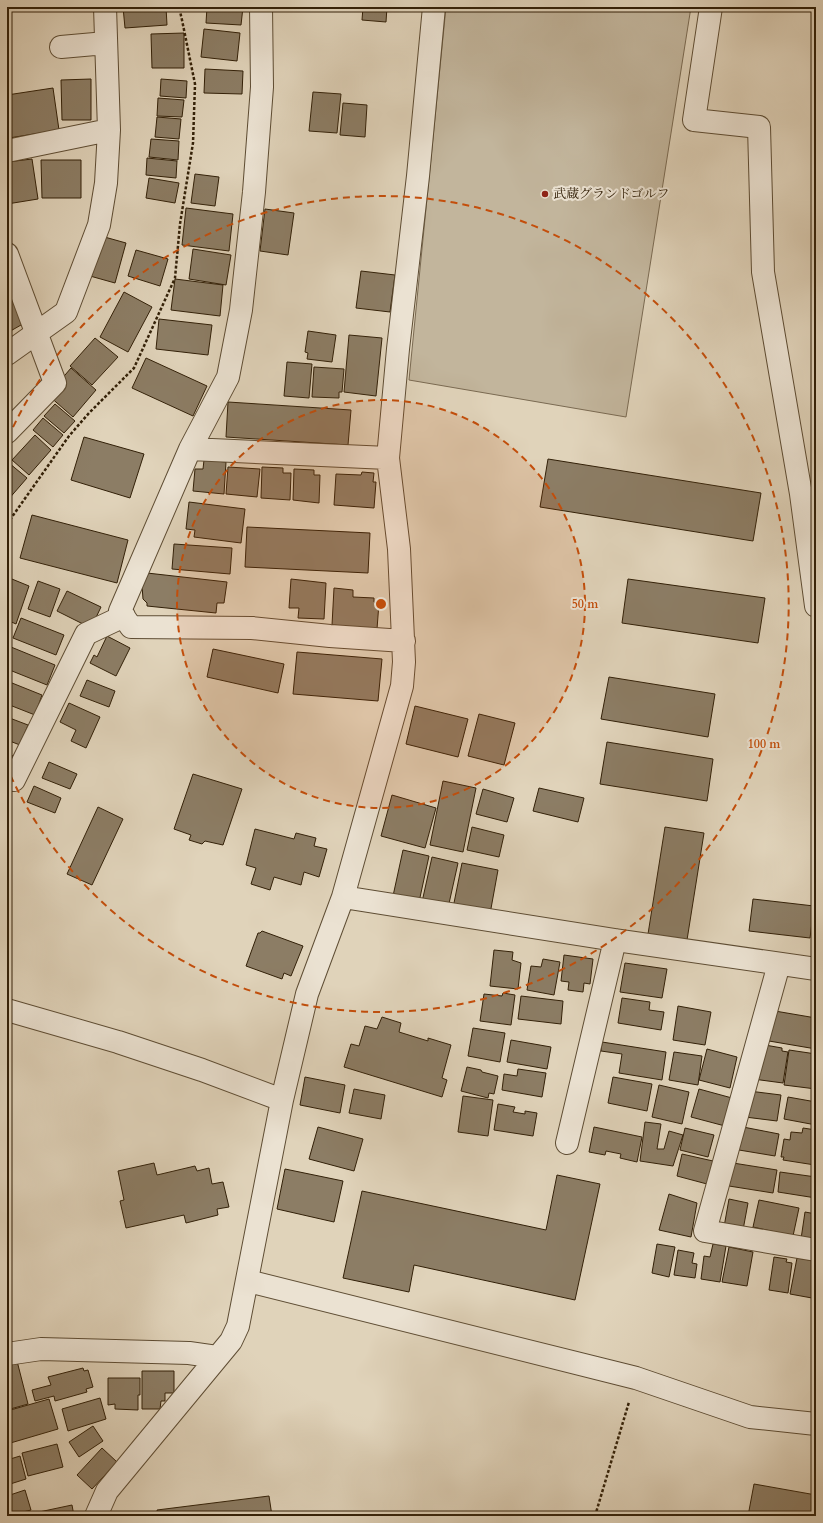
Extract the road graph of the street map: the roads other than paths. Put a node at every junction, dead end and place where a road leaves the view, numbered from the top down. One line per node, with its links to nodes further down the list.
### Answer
1 (105, 7): 5 (street)
2 (262, 7): 13 (street)
3 (434, 7): 14 (street)
4 (711, 7): 15 (street)
5 (106, 43): 6 (street); 7 (street)
6 (61, 47)
7 (109, 130): 8 (street); 10 (street)
8 (7, 151)
9 (7, 254): 10 (street)
10 (38, 333): 11 (street); 12 (street)
11 (7, 354)
12 (7, 432)
13 (190, 449): 14 (street); 16 (street)
14 (388, 458): 17 (street)
15 (816, 606)
16 (124, 616): 17 (street); 18 (street)
17 (404, 641): 19 (street)
18 (14, 780)
19 (343, 897): 20 (street); 24 (street)
20 (615, 940): 21 (street); 25 (street)
21 (779, 964): 22 (street); 26 (street)
22 (816, 969)
23 (7, 1010): 24 (street)
24 (282, 1100): 27 (street)
25 (567, 1143)
26 (816, 1250)
27 (248, 1281): 29 (street); 30 (street)
28 (7, 1354): 29 (street)
29 (217, 1357): 31 (street)
30 (816, 1424)
31 (96, 1516)

